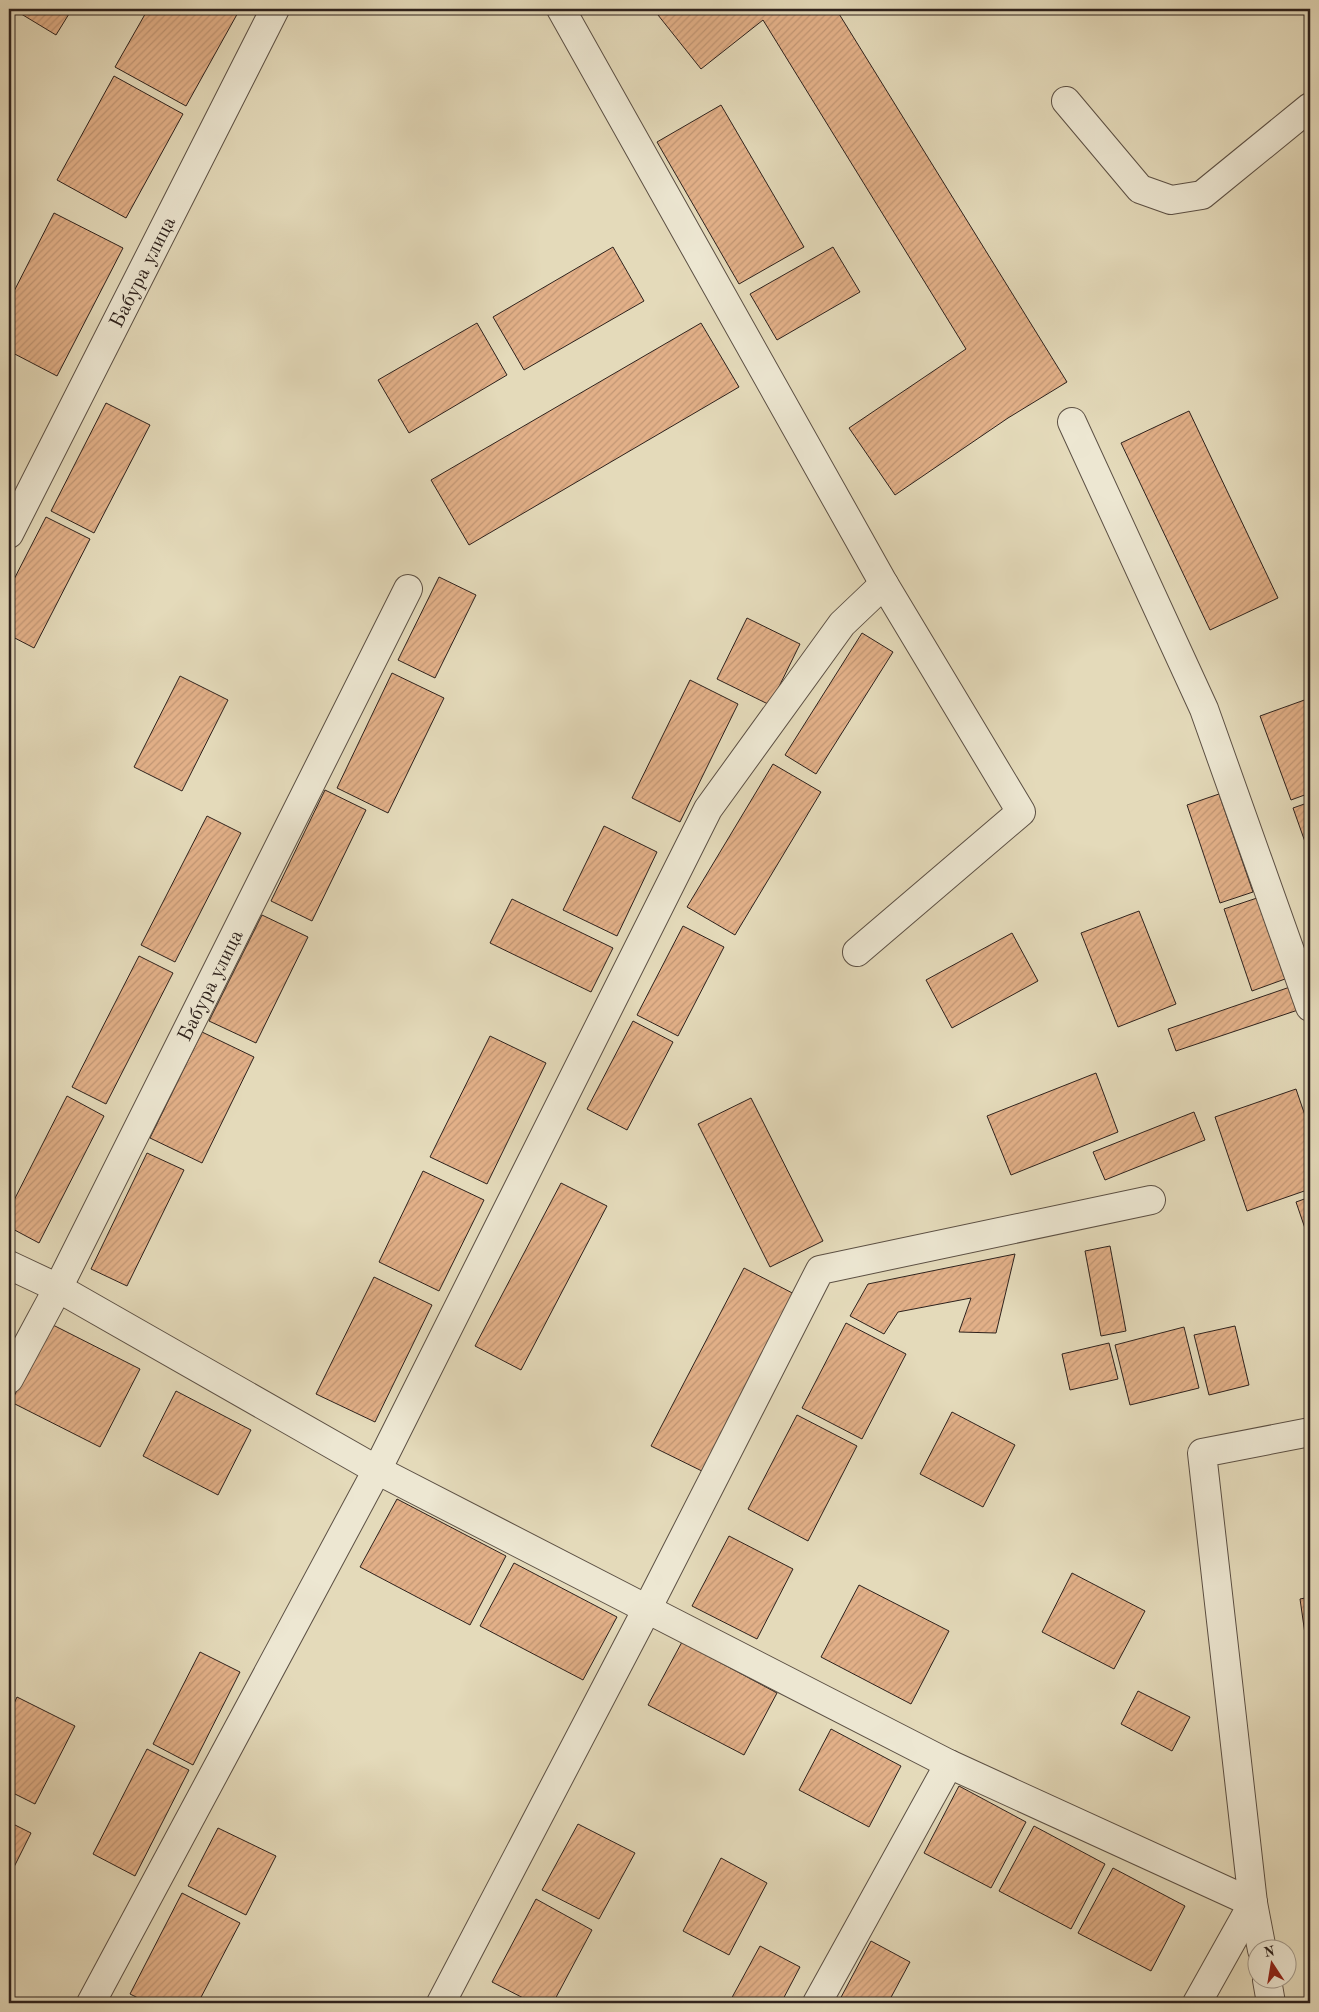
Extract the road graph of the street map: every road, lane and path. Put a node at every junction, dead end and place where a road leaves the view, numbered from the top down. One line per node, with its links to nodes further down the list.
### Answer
1 (275, 9): 6 (street, Бабура улица)
2 (564, 10): 7 (street)
3 (1066, 101): 4 (street)
4 (1310, 107)
5 (1072, 422): 10 (street)
6 (9, 534)
7 (884, 584): 9 (street); 16 (street)
8 (408, 589): 13 (street, Бабура улица)
9 (856, 952)
10 (1310, 1007)
11 (1151, 1200): 17 (street)
12 (9, 1265): 13 (street)
13 (58, 1288): 14 (street, Бабура улица); 16 (street)
14 (9, 1379)
15 (1310, 1432): 19 (street)
16 (377, 1470): 17 (street); 22 (street)
17 (647, 1609): 18 (street); 23 (street)
18 (949, 1764): 19 (street); 24 (street)
19 (1253, 1903): 20 (street); 25 (street)
20 (1260, 1940)
21 (1269, 1990): 26 (street)
22 (91, 2003)
23 (441, 2003)
24 (817, 2003)
25 (1197, 2003)
26 (1271, 2003)

